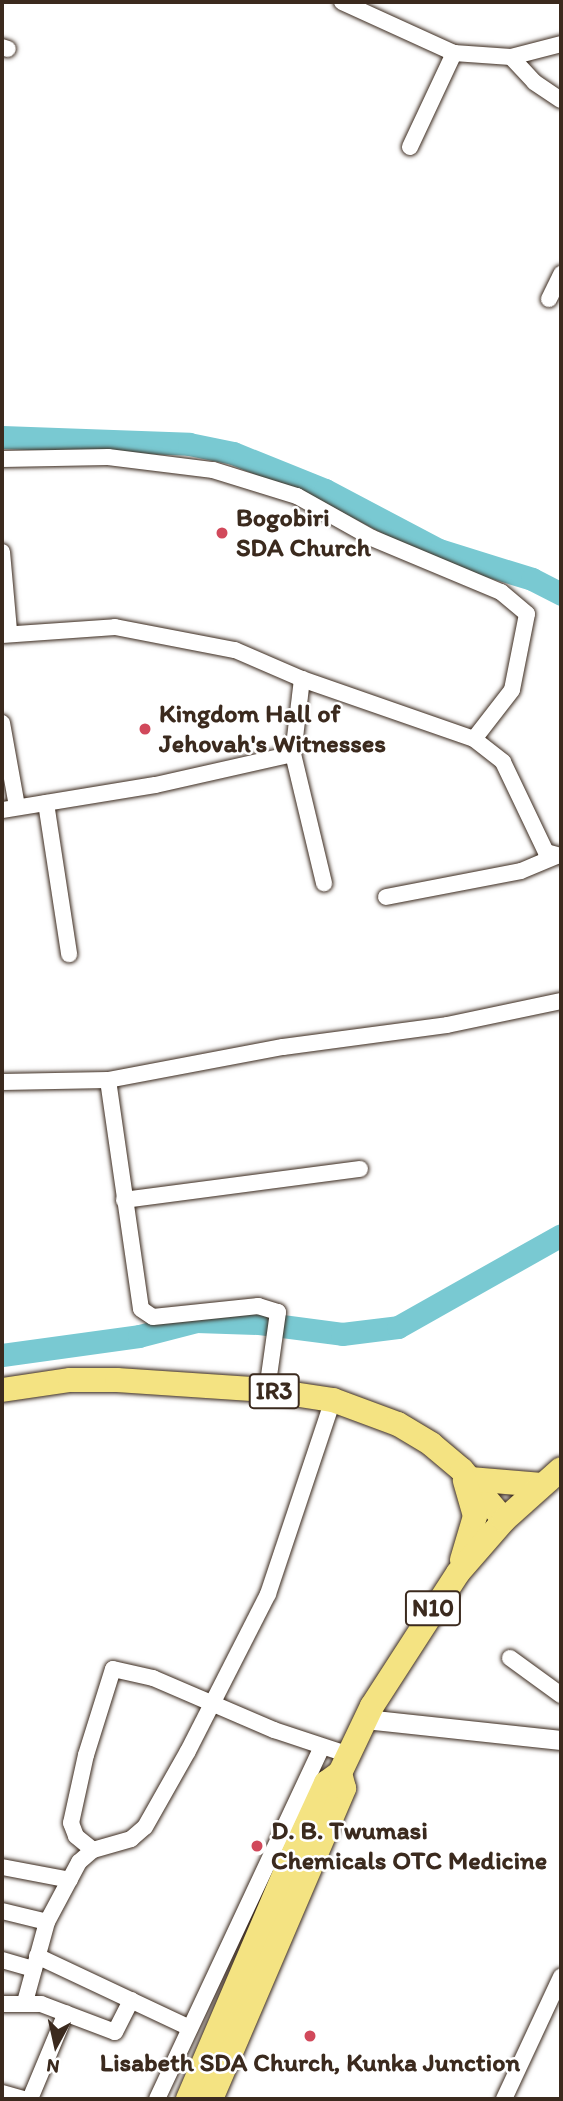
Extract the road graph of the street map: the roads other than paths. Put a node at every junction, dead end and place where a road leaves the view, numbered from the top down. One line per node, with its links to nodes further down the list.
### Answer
1 (342, 2): 3 (street)
2 (561, 44): 4 (street)
3 (454, 53): 4 (street); 6 (street)
4 (511, 57): 5 (street)
5 (561, 100)
6 (410, 147)
7 (561, 274): 8 (street)
8 (549, 299)
9 (2, 459): 14 (street)
10 (2, 552): 11 (street)
11 (6, 633): 12 (street)
12 (302, 679): 14 (street); 15 (street)
13 (2, 723): 17 (street)
14 (474, 739): 18 (street)
15 (293, 754): 16 (street); 19 (street)
16 (46, 803): 17 (street); 21 (street)
17 (9, 808)
18 (559, 856): 20 (street)
19 (324, 883)
20 (386, 897)
21 (69, 954)
22 (561, 1002): 23 (street)
23 (108, 1080): 24 (street); 26 (street)
24 (2, 1082)
25 (360, 1169): 26 (street)
26 (124, 1200): 28 (street)
27 (2, 1390): 28 (main road, IR3)
28 (267, 1390): 29 (main road, IR3)
29 (333, 1400): 30 (main road, IR3); 36 (street)
30 (466, 1474): 31 (main road); 32 (main road, IR3); 33 (main road)
31 (555, 1477): 32 (main road, N10)
32 (504, 1520): 33 (main road, N10)
33 (458, 1573): 37 (main road, N10)
34 (510, 1658): 35 (street)
35 (561, 1695)
36 (212, 1704): 39 (street); 41 (street); 41 (street)
37 (365, 1719): 38 (street); 40 (main road, N10)
38 (561, 1740)
39 (322, 1746): 40 (street); 53 (street)
40 (344, 1764): 58 (main road, N10); 59 (main road, N10)
41 (93, 1850): 43 (street)
42 (2, 1867): 43 (street)
43 (70, 1880): 45 (street)
44 (2, 1911): 45 (street)
45 (47, 1922): 47 (street)
46 (2, 1959): 47 (street)
47 (36, 1962): 49 (street); 50 (street)
48 (561, 1977): 60 (street)
49 (131, 2000): 52 (street); 53 (street)
50 (25, 2002): 51 (street); 52 (street)
51 (2, 2004)
52 (66, 2013): 56 (street)
53 (190, 2028): 57 (street)
54 (2, 2093): 55 (street)
55 (23, 2099)
56 (30, 2099)
57 (157, 2099)
58 (188, 2099)
59 (211, 2099)
60 (504, 2099)

